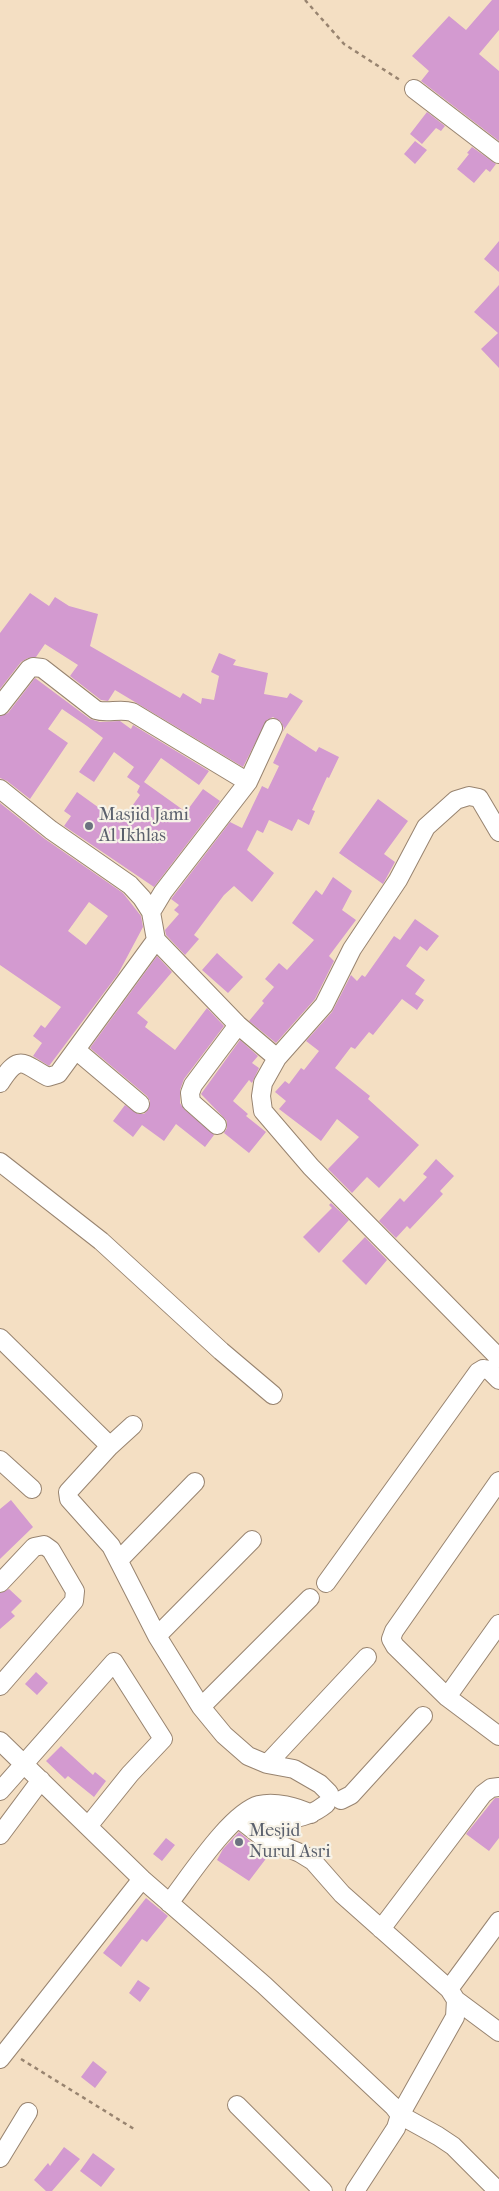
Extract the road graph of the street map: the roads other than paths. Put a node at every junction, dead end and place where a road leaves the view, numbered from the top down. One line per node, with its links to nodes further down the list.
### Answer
1 (414, 89): 2 (street)
2 (499, 154)
3 (0, 706): 5 (street)
4 (273, 728): 5 (street)
5 (248, 782): 8 (street)
6 (0, 789): 8 (street)
7 (499, 832): 12 (street)
8 (151, 912): 9 (street)
9 (156, 940): 10 (street); 11 (street)
10 (238, 1025): 12 (street); 15 (street)
11 (76, 1050): 13 (street); 14 (street)
12 (277, 1058): 18 (street)
13 (0, 1083)
14 (140, 1104)
15 (217, 1125)
16 (0, 1162): 20 (street)
17 (0, 1338): 22 (street)
18 (499, 1358)
19 (499, 1380): 30 (street)
20 (274, 1395)
21 (133, 1425): 22 (street)
22 (110, 1446): 28 (street)
23 (0, 1460): 26 (street)
24 (499, 1481): 36 (street)
25 (195, 1482): 28 (street)
26 (32, 1489)
27 (252, 1540): 33 (street)
28 (119, 1560): 33 (street)
29 (0, 1583): 35 (street)
30 (326, 1584)
31 (310, 1598): 37 (street)
32 (499, 1624): 36 (street)
33 (157, 1636): 37 (street)
34 (367, 1657): 41 (street)
35 (0, 1686)
36 (446, 1697): 39 (street)
37 (201, 1707): 41 (street)
38 (423, 1716): 46 (street)
39 (499, 1736)
40 (0, 1741): 42 (street)
41 (267, 1764): 46 (street)
42 (24, 1765): 43 (street); 45 (street); 48 (street)
43 (41, 1780): 48 (street); 49 (street)
44 (499, 1787): 53 (street)
45 (0, 1791)
46 (332, 1799): 47 (street)
47 (242, 1816): 51 (street); 53 (street)
48 (88, 1825): 50 (street)
49 (0, 1835)
50 (142, 1879): 51 (street); 56 (street)
51 (169, 1903): 59 (street)
52 (499, 1922): 54 (street)
53 (381, 1930): 54 (street)
54 (452, 1995): 55 (street); 59 (street)
55 (499, 2032)
56 (4, 2054)
57 (237, 2105): 61 (street)
58 (28, 2112): 60 (street)
59 (400, 2115): 62 (street); 63 (street)
60 (0, 2158)
61 (323, 2191)
62 (355, 2191)
63 (498, 2191)

